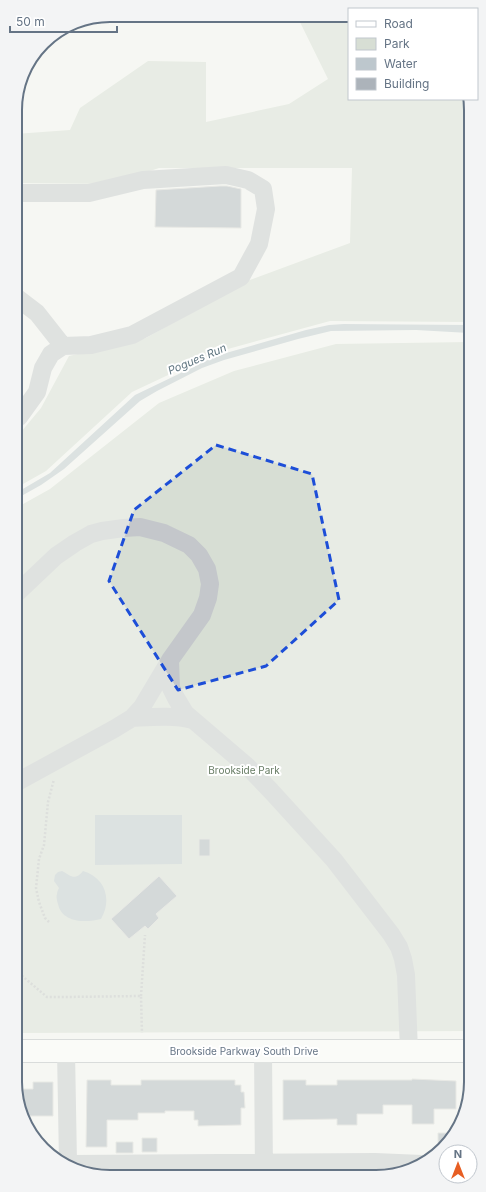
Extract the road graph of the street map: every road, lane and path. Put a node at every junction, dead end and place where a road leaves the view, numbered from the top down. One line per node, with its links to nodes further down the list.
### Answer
1 (22, 193): 3 (street)
2 (22, 302): 3 (street)
3 (63, 346): 4 (street)
4 (22, 413)
5 (22, 588): 6 (street)
6 (170, 660): 7 (street); 8 (street)
7 (132, 718): 8 (street); 9 (street)
8 (194, 720): 19 (street)
9 (59, 759): 10 (street); 11 (path)
10 (22, 779)
11 (49, 922)
12 (145, 935): 14 (path)
13 (22, 975): 14 (path)
14 (141, 996): 15 (path)
15 (142, 1033)
16 (22, 1051): 17 (main road, Brookside Parkway South Drive)
17 (66, 1051): 18 (main road, Brookside Parkway South Drive); 21 (street)
18 (263, 1051): 19 (main road, Brookside Parkway South Drive); 24 (street)
19 (409, 1051): 20 (main road, Brookside Parkway South Drive)
20 (464, 1051)
21 (69, 1160)
22 (81, 1165): 26 (street)
23 (401, 1166): 25 (street)
24 (264, 1168): 25 (street); 26 (street)
25 (375, 1168)
26 (165, 1169)

